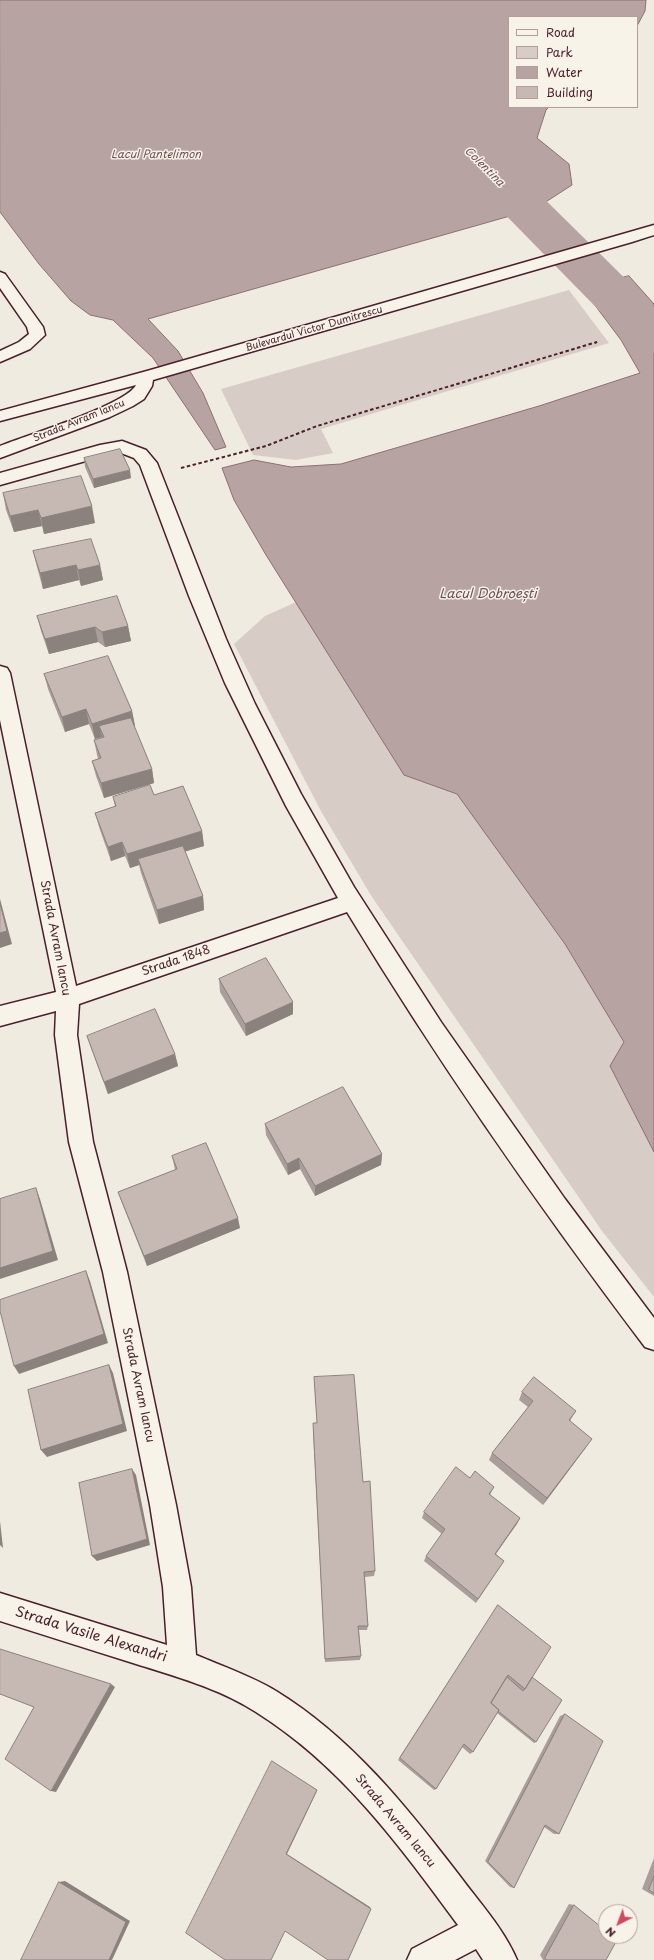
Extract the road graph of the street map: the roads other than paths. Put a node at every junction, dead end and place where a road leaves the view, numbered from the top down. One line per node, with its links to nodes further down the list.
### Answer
1 (654, 230): 4 (street, Bulevardul Victor Dumitrescu)
2 (0, 277): 3 (street)
3 (0, 357)
4 (149, 376): 5 (street, Bulevardul Victor Dumitrescu); 6 (street, Strada Avram Iancu)
5 (0, 416)
6 (0, 452)
7 (0, 479): 9 (street)
8 (0, 673): 10 (street, Strada Avram Iancu)
9 (351, 902): 10 (street, Strada 1848); 12 (street)
10 (68, 998): 11 (street, Strada 1848); 14 (street, Strada Avram Iancu)
11 (0, 1016)
12 (654, 1338)
13 (0, 1608): 14 (street, Strada Vasile Alexandri)
14 (182, 1664): 15 (street, Strada Avram Iancu)
15 (481, 1930): 16 (street); 17 (street, Strada Avram Iancu)
16 (423, 1960)
17 (501, 1960)

